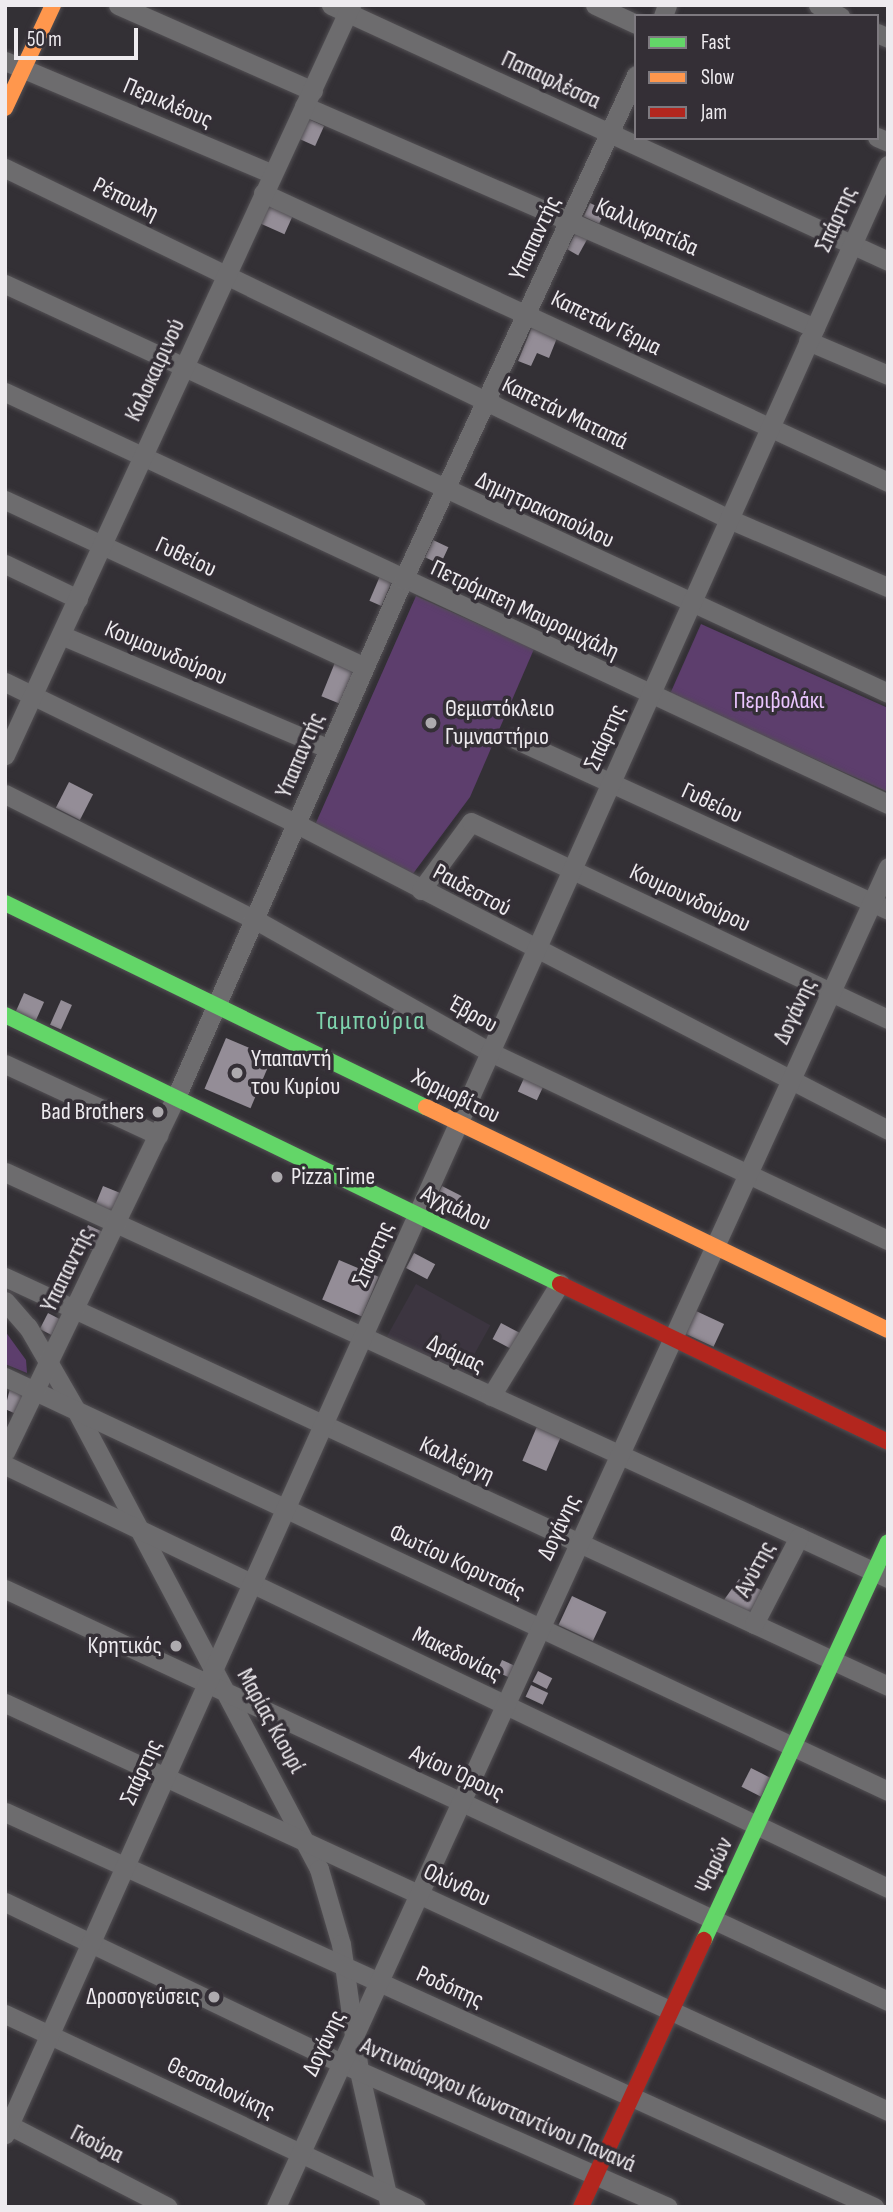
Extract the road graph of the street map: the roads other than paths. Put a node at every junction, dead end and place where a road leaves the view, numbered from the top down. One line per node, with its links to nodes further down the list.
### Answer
1 (53, 5): 9 (main road)
2 (118, 5): 11 (street, Καλλικρατίδα)
3 (595, 5): 7 (street)
4 (817, 5): 6 (street)
5 (343, 8): 11 (street, Καλοκαιρινού); 13 (street, Παπαφλέσσα)
6 (836, 14)
7 (634, 23)
8 (5, 61): 9 (street, Περικλέους)
9 (24, 69): 12 (main road); 16 (street, Περικλέους)
10 (634, 79): 13 (street, Υπαπαντής)
11 (309, 98): 16 (street, Καλοκαιρινού); 18 (street, Καλλικρατίδα)
12 (5, 108)
13 (610, 133): 18 (street, Υπαπαντής); 19 (street, Παπαφλέσσα)
14 (888, 165): 19 (street, Σπάρτης)
15 (5, 168): 21 (street, Ρέπουλη)
16 (272, 174): 17 (street, Καλοκαιρινού)
17 (263, 193): 21 (street, Καλοκαιρινού); 23 (street, Καπετάν Γέρμα)
18 (570, 220): 23 (street, Υπαπαντής); 24 (street, Καλλικρατίδα)
19 (852, 244): 20 (street, Παπαφλέσσα); 24 (street, Σπάρτης)
20 (888, 261)
21 (226, 274): 25 (street, Καλοκαιρινού); 28 (street, Καπετάν Ματαπά)
22 (5, 284): 25 (street, Δημητρακοπούλου)
23 (527, 312): 28 (street, Υπαπαντής); 29 (street, Καπετάν Γέρμα)
24 (811, 335): 26 (street, Καλλικρατίδα); 29 (street, Σπάρτης)
25 (184, 365): 30 (street, Καλοκαιρινού); 32 (street, Δημητρακοπούλου)
26 (888, 375)
27 (5, 392): 30 (street, Πετρόμπεη Μαυρομιχάλη)
28 (485, 401): 32 (street, Υπαπαντής); 34 (street, Καπετάν Ματαπά)
29 (769, 429): 31 (street, Καπετάν Γέρμα); 34 (street, Σπάρτης)
30 (142, 457): 35 (street, Καλοκαιρινού); 37 (street, Πετρόμπεη Μαυρομιχάλη)
31 (888, 482)
32 (445, 489): 37 (street, Υπαπαντής); 40 (street, Δημητρακοπούλου)
33 (5, 500): 35 (street, Γυθείου)
34 (729, 519): 38 (street, Καπετάν Ματαπά); 40 (street, Σπάρτης)
35 (102, 545): 39 (street, Καλοκαιρινού); 42 (street, Γυθείου)
36 (5, 564): 39 (street)
37 (402, 580): 42 (street, Υπαπαντής); 46 (street, Πετρόμπεη Μαυρομιχάλη)
38 (888, 587)
39 (78, 599): 41 (street, Καλοκαιρινού)
40 (690, 606): 44 (street, Δημητρακοπούλου); 46 (street, Σπάρτης)
41 (61, 635): 45 (street, Καλοκαιρινού); 48 (street, Κουμουνδούρου)
42 (364, 667): 48 (street, Υπαπαντής)
43 (5, 682): 45 (street, Ραιδεστού)
44 (888, 694)
45 (33, 695): 49 (street, Καλοκαιρινού); 53 (street, Ραιδεστού)
46 (650, 695): 50 (street, Σπάρτης); 52 (street, Πετρόμπεη Μαυρομιχάλη)
47 (515, 739): 50 (street, Γυθείου)
48 (329, 749): 53 (street, Υπαπαντής)
49 (5, 755)
50 (611, 783): 55 (street, Σπάρτης); 58 (street, Γυθείου)
51 (5, 794): 59 (street, Έβρου)
52 (888, 804)
53 (298, 824): 56 (street, Ραιδεστού); 59 (street, Υπαπαντής)
54 (888, 867): 58 (street, Δογάνης)
55 (572, 869): 56 (street, Κουμουνδούρου); 60 (street, Σπάρτης); 61 (street, Κουμουνδούρου)
56 (421, 890): 60 (street, Ραιδεστού)
57 (5, 903): 62 (main road, Χορμοβίτου)
58 (880, 907): 61 (street, Δογάνης)
59 (254, 919): 62 (street, Υπαπαντής); 65 (street, Έβρου)
60 (535, 952): 65 (street, Σπάρτης); 67 (street, Ραιδεστού)
61 (831, 992): 64 (street, Κουμουνδούρου); 67 (street, Δογάνης)
62 (215, 1005): 68 (street, Υπαπαντής); 69 (main road, Χορμοβίτου)
63 (5, 1015): 68 (main road, Αγχιάλου)
64 (888, 1020)
65 (490, 1052): 69 (street, Σπάρτης); 73 (street, Έβρου)
66 (5, 1064): 71 (street)
67 (791, 1080): 70 (street, Ραιδεστού); 73 (street, Δογάνης)
68 (176, 1097): 71 (street, Υπαπαντής); 74 (main road, Αγχιάλου)
69 (459, 1122): 74 (street, Σπάρτης); 77 (main road, Χορμοβίτου)
70 (888, 1130)
71 (158, 1135): 75 (street, Υπαπαντής)
72 (5, 1172): 75 (street, Δράμας)
73 (748, 1173): 76 (street, Έβρου); 77 (street, Δογάνης)
74 (418, 1214): 79 (main road, Αγχιάλου); 83 (street, Σπάρτης)
75 (116, 1225): 81 (street, Υπαπαντής); 83 (street, Δράμας)
76 (888, 1240)
77 (715, 1246): 82 (main road, Χορμοβίτου); 84 (street, Δογάνης)
78 (5, 1278): 81 (street, Καλλέργη)
79 (560, 1283): 84 (main road, Αγχιάλου); 88 (street)
80 (5, 1301): 85 (street, Μαρίας Κιουρί)
81 (74, 1310): 85 (street, Υπαπαντής); 90 (street, Καλλέργη)
82 (888, 1330)
83 (362, 1338): 88 (street, Δράμας); 90 (street, Σπάρτης)
84 (673, 1338): 91 (main road, Αγχιάλου); 93 (street, Δογάνης)
85 (49, 1362): 87 (street, Υπαπαντής); 89 (street, Μαρίας Κιουρί)
86 (5, 1377): 87 (street, Φωτίου Κορυτσάς)
87 (35, 1391): 89 (street, Φωτίου Κορυτσάς); 92 (street, Υπαπαντής)
88 (491, 1396): 93 (street, Δράμας)
89 (76, 1410): 95 (street, Φωτίου Κορυτσάς); 96 (street, Μαρίας Κιουρί)
90 (323, 1425): 95 (street, Σπάρτης); 99 (street, Καλλέργη)
91 (888, 1442)
92 (5, 1452)
93 (619, 1455): 97 (street, Δράμας); 99 (street, Δογάνης)
94 (5, 1465): 96 (street, Μακεδονίας)
95 (286, 1508): 101 (street, Σπάρτης); 104 (street, Φωτίου Κορυτσάς)
96 (134, 1527): 101 (street, Μακεδονίας); 106 (street, Μαρίας Κιουρί)
97 (799, 1537): 100 (street, Δράμας); 103 (street, Ανύτης)
98 (888, 1542): 100 (main road, Ψαρών)
99 (579, 1544): 103 (street, Καλλέργη); 104 (street, Δογάνης)
100 (881, 1575): 105 (main road, Ψαρών)
101 (252, 1583): 106 (street, Σπάρτης); 110 (street, Μακεδονίας)
102 (5, 1588): 106 (street)
103 (754, 1624): 105 (street, Καλλέργη)
104 (540, 1628): 110 (street, Δογάνης); 111 (street, Φωτίου Κορυτσάς)
105 (833, 1661): 107 (street, Καλλέργη); 111 (main road, Ψαρών)
106 (210, 1676): 108 (street, Μαρίας Κιουρί); 112 (street, Σπάρτης)
107 (888, 1686)
108 (228, 1692): 114 (street, Αγίου Όρους); 117 (street, Μαρίας Κιουρί)
109 (5, 1703): 112 (street, Ολύνθου)
110 (505, 1705): 114 (street, Δογάνης); 116 (street, Μακεδονίας)
111 (793, 1746): 113 (street, Φωτίου Κορυτσάς); 116 (main road, Ψαρών)
112 (165, 1778): 117 (street, Ολύνθου); 118 (street, Σπάρτης)
113 (888, 1791)
114 (461, 1802): 120 (street, Δογάνης); 122 (street, Αγίου Όρους)
115 (5, 1812): 118 (street, Ροδόπης)
116 (757, 1825): 119 (street, Μακεδονίας); 122 (main road, Ψαρών)
117 (306, 1841): 120 (street, Ολύνθου); 124 (street, Μαρίας Κιουρί)
118 (125, 1867): 123 (street, Σπάρτης); 124 (street, Ροδόπης)
119 (888, 1888)
120 (418, 1894): 125 (street, Δογάνης); 127 (street, Ολύνθου)
121 (5, 1902): 123 (street, Αντιναύαρχου Κωνσταντίνου Πανανά)
122 (714, 1920): 126 (street, Αγίου Όρους); 127 (main road, Ψαρών)
123 (92, 1941): 129 (street, Σπάρτης); 131 (street, Αντιναύαρχου Κωνσταντίνου Πανανά)
124 (344, 1966): 125 (street, Ροδόπης); 130 (street, Μαρίας Κιουρί)
125 (379, 1982): 130 (street, Δογάνης); 132 (street, Ροδόπης)
126 (888, 2001)
127 (671, 2011): 132 (main road, Ψαρών); 133 (street, Ολύνθου)
128 (5, 2014): 129 (street, Θεσσαλονίκης)
129 (50, 2035): 134 (street, Σπάρτης); 135 (street, Θεσσαλονίκης)
130 (354, 2037): 131 (street, Δογάνης)
131 (350, 2067): 135 (street, Δογάνης); 136 (street, Αντιναύαρχου Κωνσταντίνου Πανανά); 137 (street)
132 (632, 2097): 136 (main road, Ψαρών); 143 (street, Ροδόπης)
133 (888, 2111)
134 (7, 2127): 138 (street, Γκούρα)
135 (300, 2153): 137 (street, Θεσσαλονίκης); 139 (street, Δογάνης)
136 (597, 2173): 141 (main road, Ψαρών); 142 (street, Αντιναύαρχου Κωνσταντίνου Πανανά)
137 (387, 2199): 140 (street, Θεσσαλονίκης)
138 (169, 2207)
139 (276, 2207)
140 (416, 2207)
141 (581, 2207)
142 (668, 2207)
143 (874, 2207)

